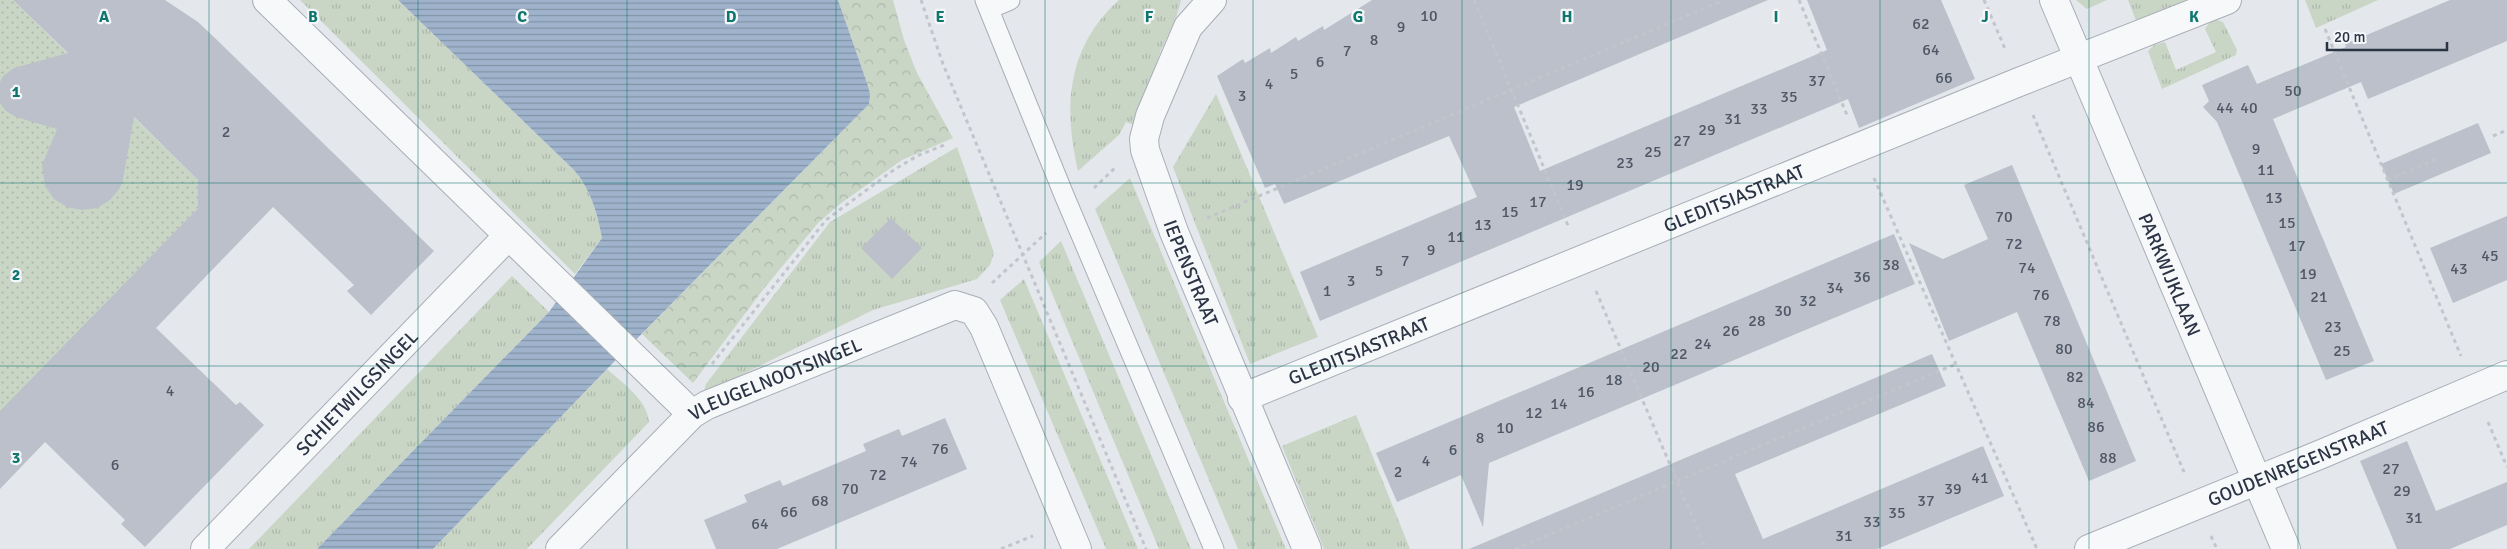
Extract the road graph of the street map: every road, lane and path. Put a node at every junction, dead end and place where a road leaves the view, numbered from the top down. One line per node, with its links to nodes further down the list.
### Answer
1 (267, 0): 21 (street)
2 (921, 0): 33 (path)
3 (1010, 0): 10 (lane)
4 (1212, 0): 20 (street, IEPENSTRAAT)
5 (1724, 0): 20 (path)
6 (1799, 0): 17 (path)
7 (1984, 0): 13 (path)
8 (2054, 0): 12 (street, PARKWIJKLAAN)
9 (2227, 0): 12 (street, GLEDITSIASTRAAT)
10 (987, 4): 34 (lane)
11 (2325, 29): 19 (path)
12 (2080, 59): 13 (street, GLEDITSIASTRAAT); 28 (street, PARKWIJKLAAN)
13 (2019, 82): 17 (street, GLEDITSIASTRAAT); 29 (path)
14 (2507, 130): 15 (path)
15 (2493, 136)
16 (947, 144): 26 (path)
17 (1861, 147): 22 (path); 25 (street, GLEDITSIASTRAAT)
18 (2439, 158): 19 (path)
19 (2388, 180): 24 (path)
20 (1174, 232): 25 (street, IEPENSTRAAT)
21 (508, 236): 26 (street); 30 (street, SCHIETWILGSINGEL)
22 (1956, 364): 36 (path); 37 (path)
23 (2507, 375): 24 (street, GOUDENREGENSTRAAT)
24 (2475, 389): 27 (path); 28 (street, GOUDENREGENSTRAAT)
25 (1242, 398): 35 (street, IEPENSTRAAT)
26 (687, 409): 31 (street, VLEUGELNOOTSINGEL); 32 (street, VLEUGELNOOTSINGEL)
27 (2507, 467)
28 (2258, 479): 29 (street, GOUDENREGENSTRAAT); 40 (street, PARKWIJKLAAN)
29 (2198, 504): 38 (street, GOUDENREGENSTRAAT); 39 (path)
30 (205, 549)
31 (560, 549)
32 (1077, 549)
33 (1146, 549)
34 (1214, 549)
35 (1307, 549)
36 (1515, 549)
37 (2038, 549)
38 (2089, 549)
39 (2217, 549)
40 (2286, 549)

